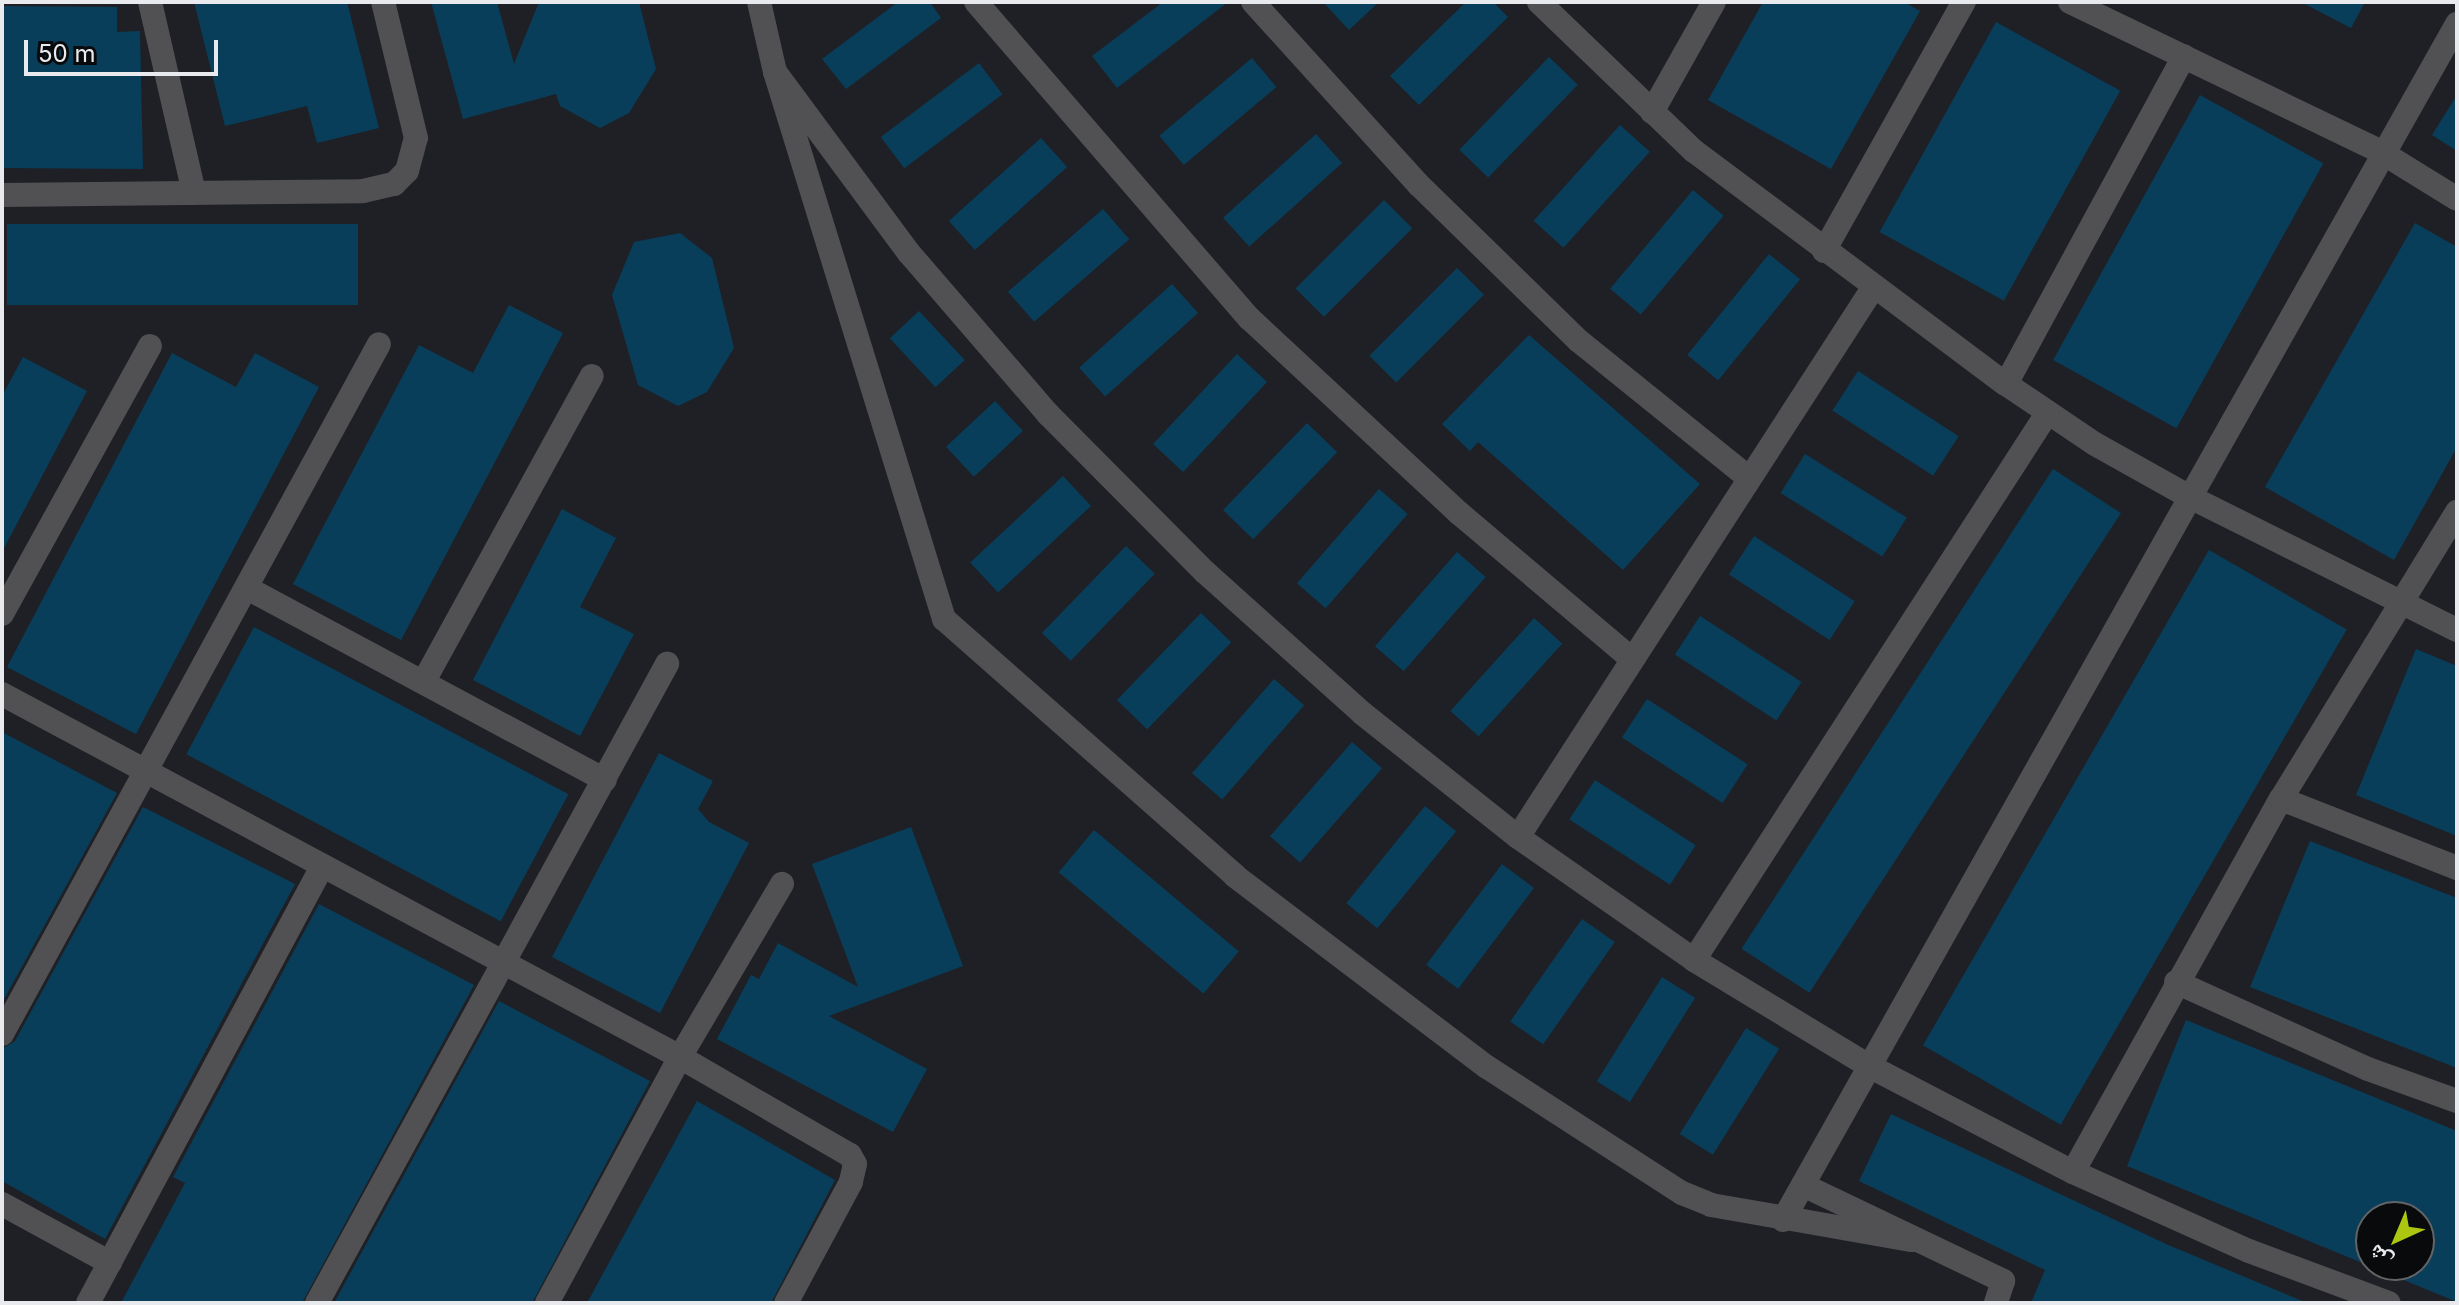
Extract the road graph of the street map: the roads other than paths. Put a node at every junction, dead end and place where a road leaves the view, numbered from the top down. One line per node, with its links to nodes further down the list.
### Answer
1 (150, 2): 15 (street)
2 (383, 2): 15 (street)
3 (759, 2): 12 (street)
4 (976, 2): 32 (street)
5 (1253, 2): 25 (street)
6 (1539, 2): 13 (street)
7 (1714, 2): 13 (street)
8 (1964, 2): 18 (street)
9 (2070, 2): 11 (street)
10 (2457, 24): 14 (street)
11 (2184, 56): 14 (street); 23 (street)
12 (775, 72): 39 (street); 53 (street)
13 (1652, 112): 18 (street)
14 (2381, 152): 17 (street); 26 (street)
15 (194, 193): 16 (street)
16 (2, 195)
17 (2457, 199)
18 (1824, 251): 19 (street)
19 (1873, 288): 23 (street); 25 (street)
20 (379, 344): 28 (street)
21 (150, 346): 30 (street)
22 (592, 376): 34 (street)
23 (2006, 384): 24 (street)
24 (2048, 412): 26 (street); 43 (street)
25 (1749, 478): 32 (street)
26 (2188, 496): 29 (street); 48 (street)
27 (2457, 512): 29 (street)
28 (247, 588): 34 (street); 36 (street)
29 (2401, 606): 31 (street); 38 (street)
30 (2, 614)
31 (2457, 630)
32 (1632, 659): 39 (street)
33 (667, 664): 37 (street)
34 (424, 681): 37 (street)
35 (2, 694): 36 (street)
36 (145, 770): 40 (street); 46 (street)
37 (605, 780): 44 (street)
38 (2281, 799): 41 (street); 45 (street)
39 (1518, 837): 43 (street)
40 (322, 866): 44 (street); 55 (street)
41 (2457, 868)
42 (782, 884): 47 (street)
43 (1694, 960): 48 (street)
44 (501, 963): 47 (street); 57 (street)
45 (2176, 982): 49 (street); 50 (street)
46 (2, 1034)
47 (680, 1057): 58 (street); 59 (street)
48 (1869, 1066): 50 (street); 51 (street)
49 (2457, 1101)
50 (2073, 1172): 61 (street)
51 (1803, 1185): 53 (street); 54 (street)
52 (2, 1204): 55 (street)
53 (1783, 1220): 54 (street)
54 (1912, 1240): 60 (street)
55 (110, 1263): 56 (street)
56 (88, 1303)
57 (317, 1303)
58 (547, 1303)
59 (786, 1303)
60 (1996, 1303)
61 (2389, 1303)

